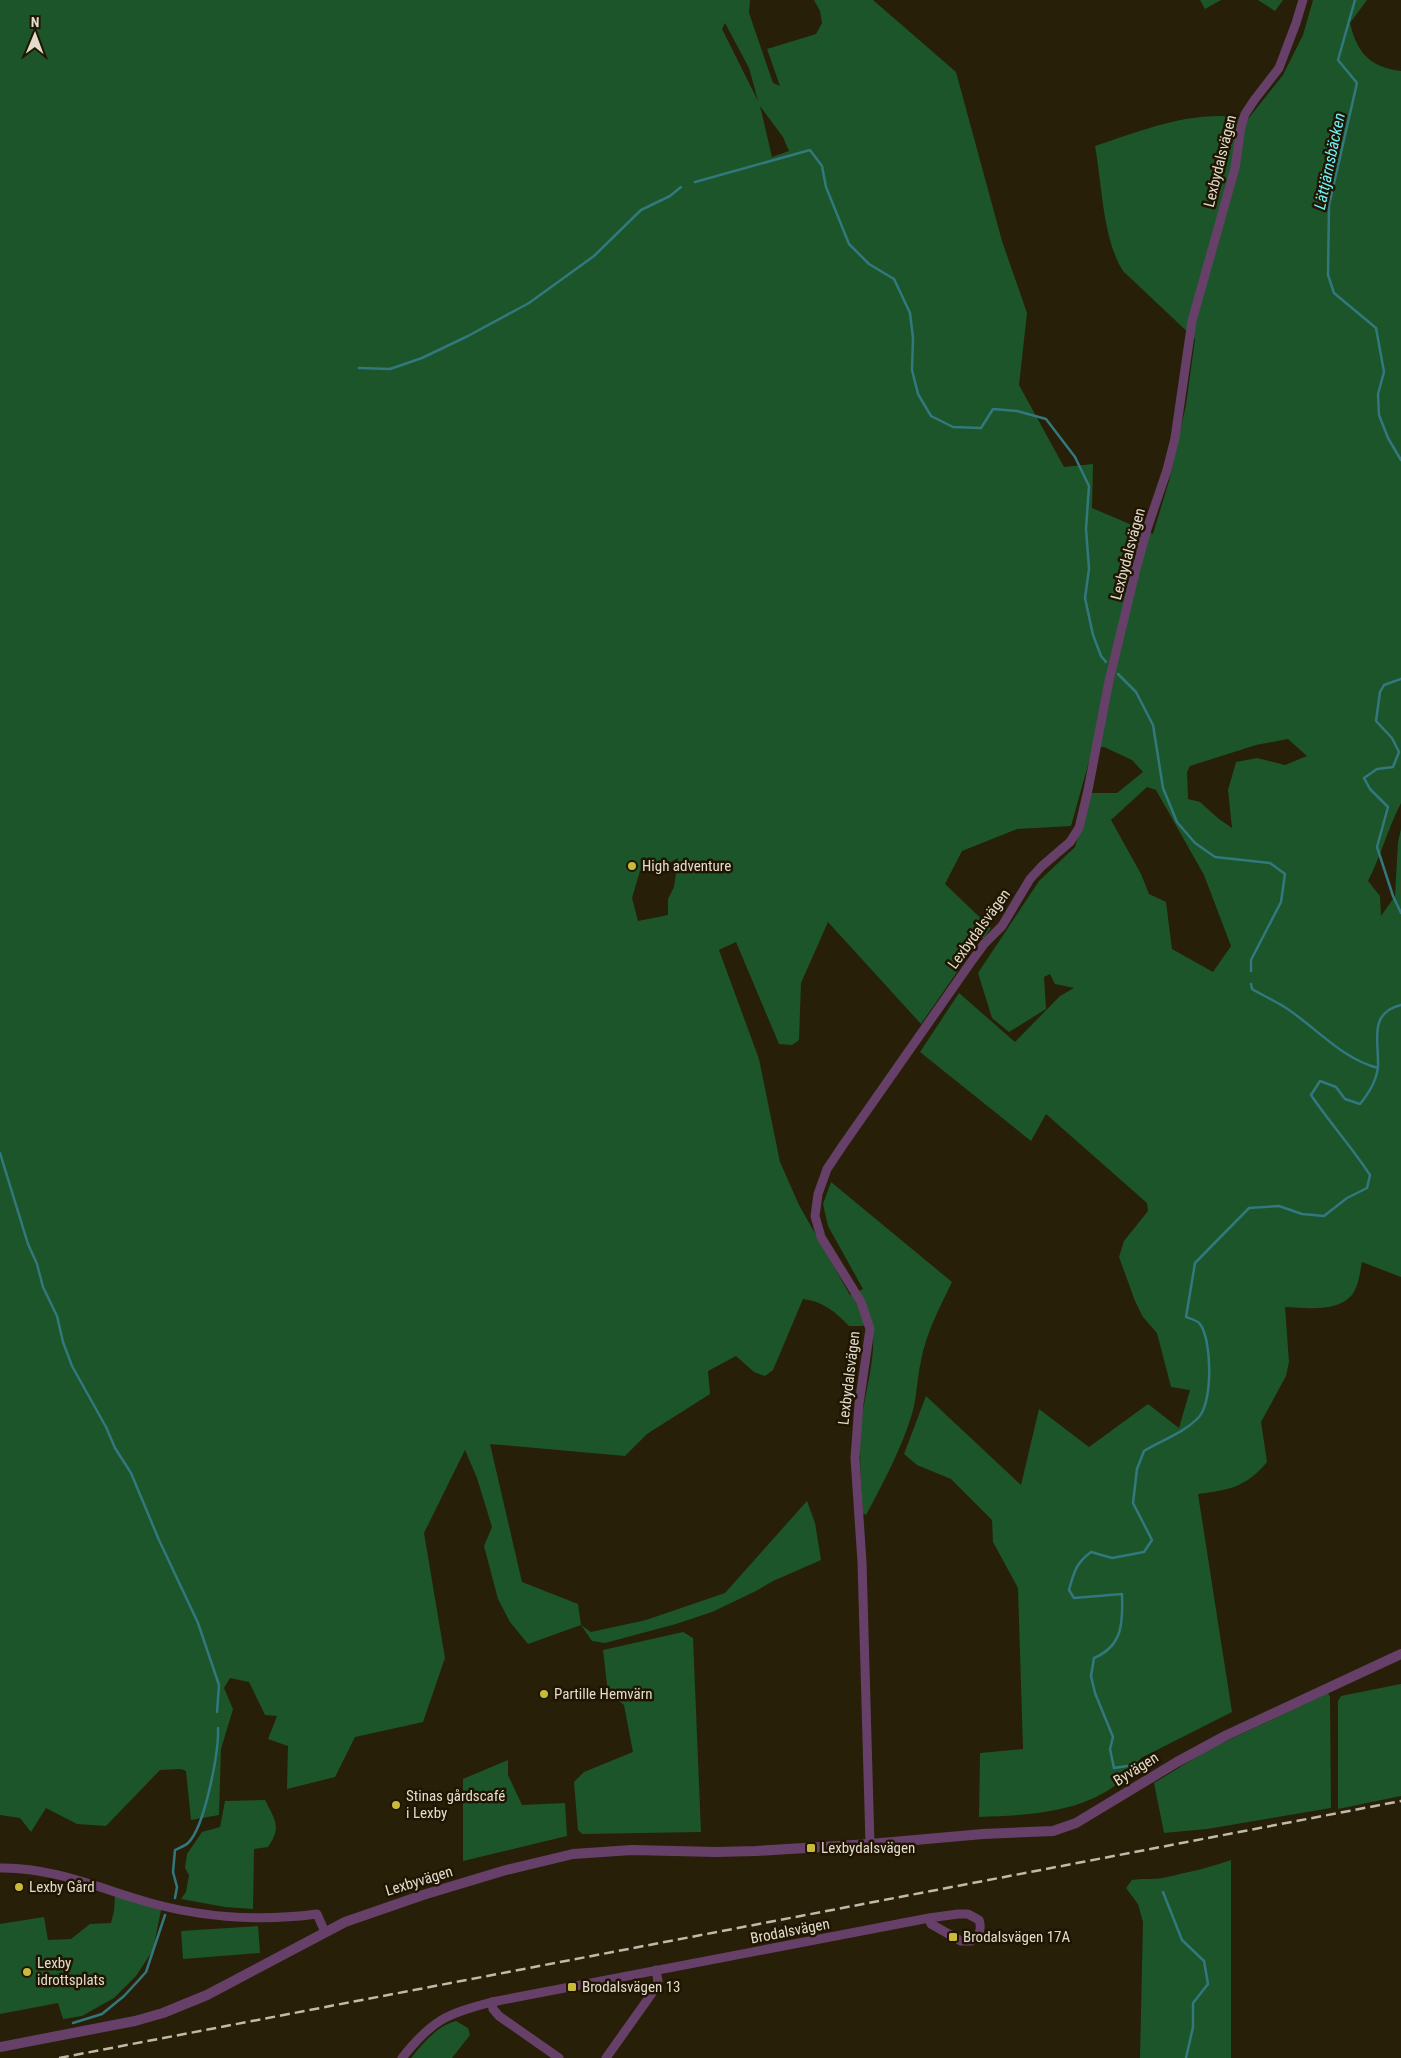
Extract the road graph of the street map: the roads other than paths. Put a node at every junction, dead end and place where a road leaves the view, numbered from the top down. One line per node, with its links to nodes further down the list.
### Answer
1 (1303, 0): 3 (street, Lexbydalsvägen)
2 (1401, 1654): 3 (street, Byvägen)
3 (870, 1844): 6 (street, Lexbyvägen)
4 (0, 1868): 6 (street)
5 (929, 1918): 5 (street, Brodalsvägen); 7 (street, Brodalsvägen)
6 (325, 1932): 9 (street, Lexbyvägen)
7 (656, 1970): 8 (street, Brodalsvägen); 12 (street)
8 (492, 2002): 10 (street, Brodalsvägen); 11 (street)
9 (0, 2047)
10 (402, 2058)
11 (559, 2058)
12 (606, 2058)

